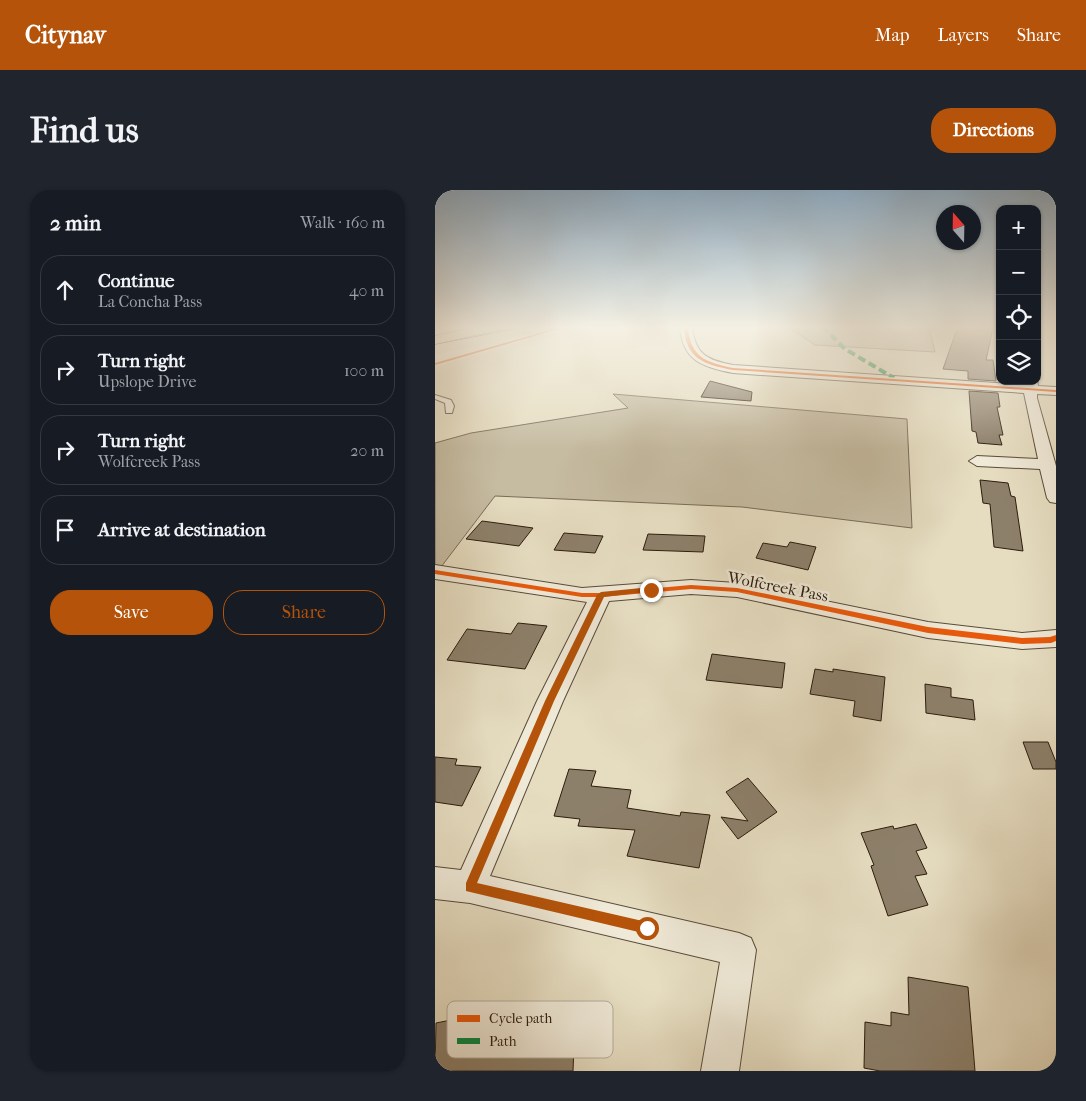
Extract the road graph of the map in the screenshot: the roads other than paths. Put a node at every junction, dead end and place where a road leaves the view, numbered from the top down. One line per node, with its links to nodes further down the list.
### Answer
1 (728, 367): 2 (street)
2 (996, 383)
3 (1032, 385): 4 (street); 8 (street)
4 (1056, 390)
5 (435, 398): 6 (lane)
6 (449, 411)
7 (977, 461): 8 (street)
8 (1047, 464): 9 (street)
9 (1056, 498)
10 (435, 572): 11 (street, Wolfcreek Pass)
11 (601, 595): 12 (street, Wolfcreek Pass); 14 (street)
12 (1056, 638)
13 (435, 883): 14 (street)
14 (470, 887): 15 (street)
15 (719, 1071)

